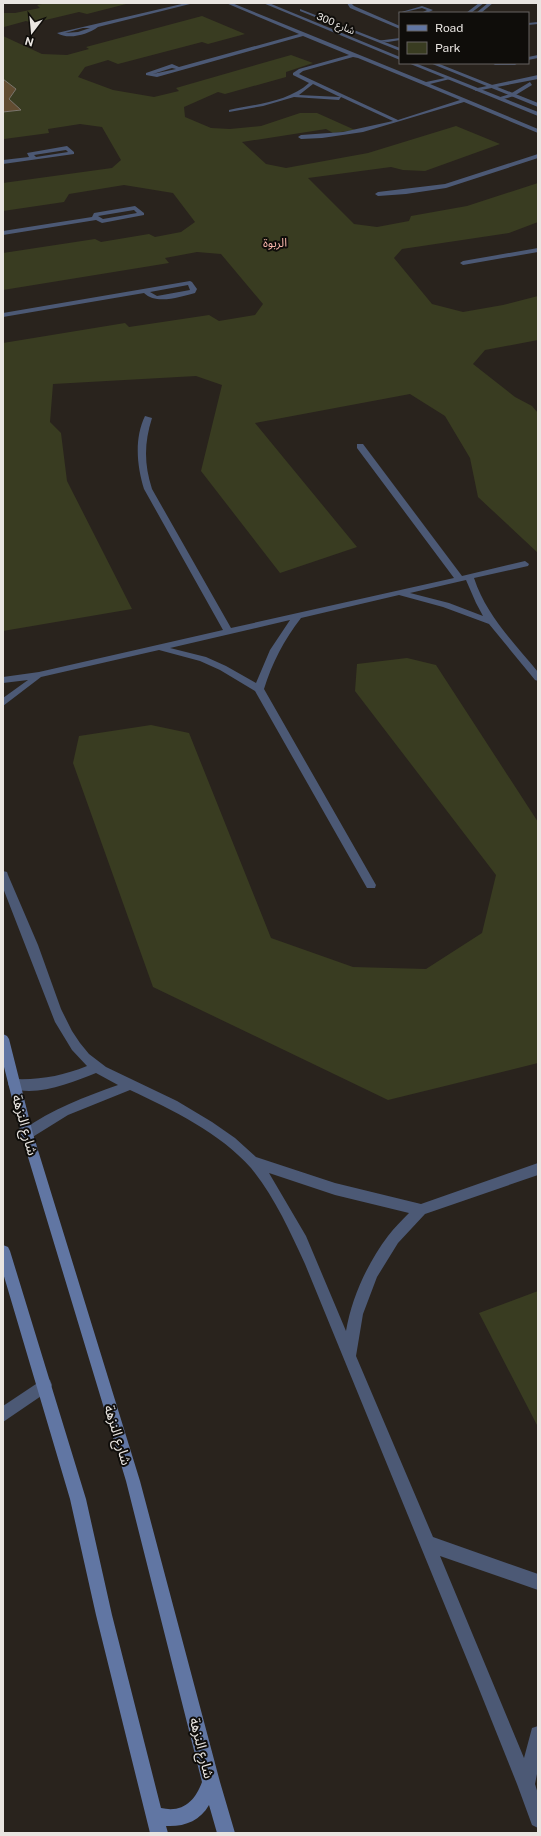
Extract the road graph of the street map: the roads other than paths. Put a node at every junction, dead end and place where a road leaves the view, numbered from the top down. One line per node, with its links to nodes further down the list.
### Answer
1 (192, 3): 18 (street)
2 (228, 3): 20 (street)
3 (265, 3): 25 (street, شارع 300)
4 (349, 3): 15 (street)
5 (482, 3): 10 (street)
6 (491, 3): 11 (street)
7 (299, 9): 22 (street, شارع 300)
8 (406, 12): 9 (street)
9 (426, 12)
10 (470, 12): 11 (street)
11 (479, 12)
12 (399, 14): 13 (street)
13 (391, 15)
14 (385, 17): 15 (street)
15 (379, 19): 17 (street)
16 (399, 19): 17 (street)
17 (388, 23): 19 (street)
18 (96, 26): 18 (street)
19 (399, 28)
20 (305, 34): 24 (street); 28 (street)
21 (399, 39): 22 (street)
22 (378, 41): 23 (street, شارع 300)
23 (399, 48)
24 (354, 56): 32 (street); 33 (street)
25 (399, 59)
26 (414, 64): 30 (street)
27 (436, 64): 35 (street)
28 (179, 68): 28 (street)
29 (538, 77): 34 (street)
30 (451, 79): 33 (street); 36 (street); 38 (street)
31 (538, 82): 37 (street)
32 (312, 83): 40 (street); 42 (street)
33 (424, 84): 36 (street)
34 (511, 84): 35 (street); 37 (street)
35 (489, 85): 38 (street); 39 (street)
36 (432, 87): 43 (street)
37 (524, 87): 39 (street)
38 (476, 88): 41 (street)
39 (512, 95): 41 (street); 44 (street)
40 (294, 96): 42 (street); 45 (street)
41 (500, 98): 46 (street)
42 (351, 100): 47 (street)
43 (463, 101): 47 (street); 48 (street)
44 (538, 105)
45 (231, 112)
46 (538, 114)
47 (397, 121): 49 (street)
48 (538, 131)
49 (302, 137)
50 (538, 156): 53 (street)
51 (32, 158): 51 (street); 52 (street)
52 (3, 162)
53 (378, 194)
54 (97, 218): 54 (street); 55 (street)
55 (3, 232)
56 (538, 250): 57 (street)
57 (463, 263)
58 (146, 291): 58 (street); 59 (street)
59 (3, 315)
60 (148, 418): 68 (street)
61 (360, 446): 64 (street)
62 (525, 564): 63 (street)
63 (469, 576): 64 (street); 67 (street)
64 (459, 578): 65 (street)
65 (398, 593): 66 (street); 67 (street)
66 (298, 616): 68 (street); 73 (street)
67 (494, 622): 71 (street)
68 (228, 632): 69 (street)
69 (159, 648): 70 (street); 73 (street)
70 (39, 675): 72 (street); 74 (street)
71 (538, 678)
72 (3, 680)
73 (259, 689): 76 (street)
74 (3, 703)
75 (3, 875): 78 (street)
76 (371, 885)
77 (3, 1038): 79 (main road, شارع النزهة)
78 (97, 1067): 79 (street); 80 (street)
79 (14, 1084): 81 (main road, شارع النزهة)
80 (131, 1085): 81 (street); 82 (street)
81 (26, 1134): 92 (main road, شارع النزهة)
82 (252, 1161): 84 (street); 86 (street)
83 (538, 1170): 84 (street)
84 (421, 1210): 86 (street)
85 (3, 1251): 87 (main road)
86 (349, 1358): 89 (street)
87 (45, 1385): 88 (street); 94 (main road)
88 (3, 1415)
89 (428, 1543): 90 (street); 93 (street)
90 (538, 1582)
91 (538, 1734): 93 (street)
92 (211, 1782): 94 (main road); 97 (main road, شارع النزهة)
93 (526, 1784): 95 (street)
94 (154, 1815): 96 (main road)
95 (538, 1819)
96 (159, 1833)
97 (226, 1833)

